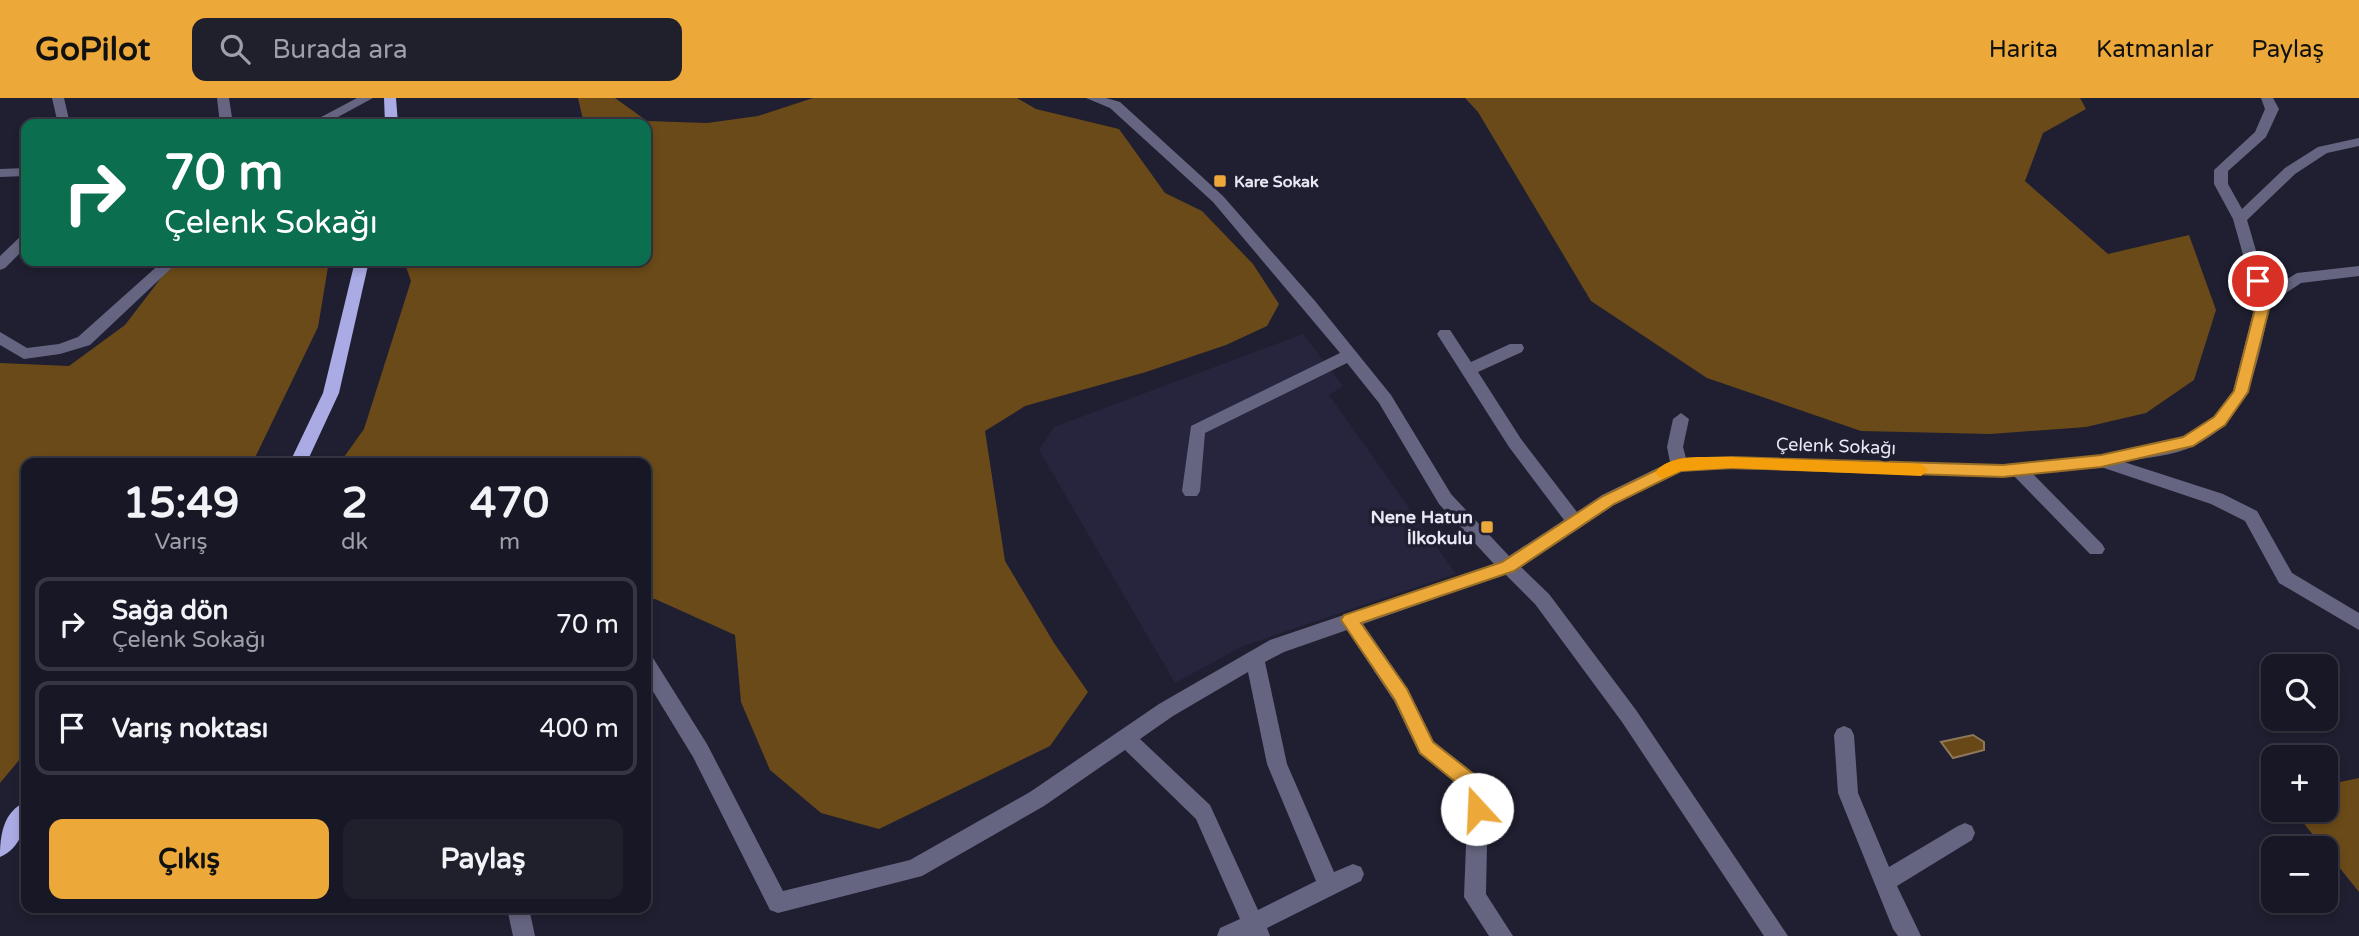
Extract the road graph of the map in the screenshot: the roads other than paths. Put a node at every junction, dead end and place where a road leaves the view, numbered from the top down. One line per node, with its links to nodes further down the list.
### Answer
1 (58, 98): 7 (street)
2 (223, 98): 8 (street)
3 (366, 98): 9 (street)
4 (390, 98): 10 (main road)
5 (1092, 98): 24 (street)
6 (2267, 98): 14 (street)
7 (63, 119)
8 (226, 119)
9 (325, 119)
10 (392, 119)
11 (2359, 142): 14 (street)
12 (21, 172): 13 (street)
13 (0, 173)
14 (2240, 219): 20 (street)
15 (21, 244): 16 (street)
16 (0, 265)
17 (166, 266): 22 (street)
18 (361, 266): 27 (main road)
19 (2359, 271): 20 (street)
20 (2264, 301): 28 (street, Çelenk Sokağı)
21 (1445, 334): 25 (street)
22 (0, 337)
23 (1516, 348): 25 (street)
24 (1350, 355): 31 (street); 34 (street)
25 (1468, 370): 32 (street)
26 (1681, 419): 29 (street)
27 (301, 458)
28 (2101, 461): 30 (street, Çelenk Sokağı); 36 (street)
29 (1679, 465): 30 (street, Çelenk Sokağı); 32 (street, Çelenk Sokağı)
30 (2017, 470): 33 (street)
31 (1191, 491)
32 (1575, 522): 34 (street, Çelenk Sokağı)
33 (2096, 549)
34 (1508, 566): 35 (street, Çelenk Sokağı); 52 (street)
35 (1350, 620): 37 (street, Çelenk Sokağı); 51 (street)
36 (2359, 622)
37 (1255, 659): 40 (street, Çelenk Sokağı); 46 (street)
38 (651, 671): 40 (street, Çelenk Sokağı)
39 (1844, 734): 45 (street)
40 (1126, 738): 48 (street)
41 (21, 819): 43 (main road)
42 (1965, 833): 45 (street)
43 (0, 847)
44 (1353, 874): 46 (street)
45 (1885, 882): 53 (street)
46 (1329, 886): 48 (street)
47 (519, 913): 49 (street)
48 (1256, 930): 50 (street)
49 (524, 936)
50 (1228, 936)
51 (1503, 936)
52 (1777, 936)
53 (1910, 936)

